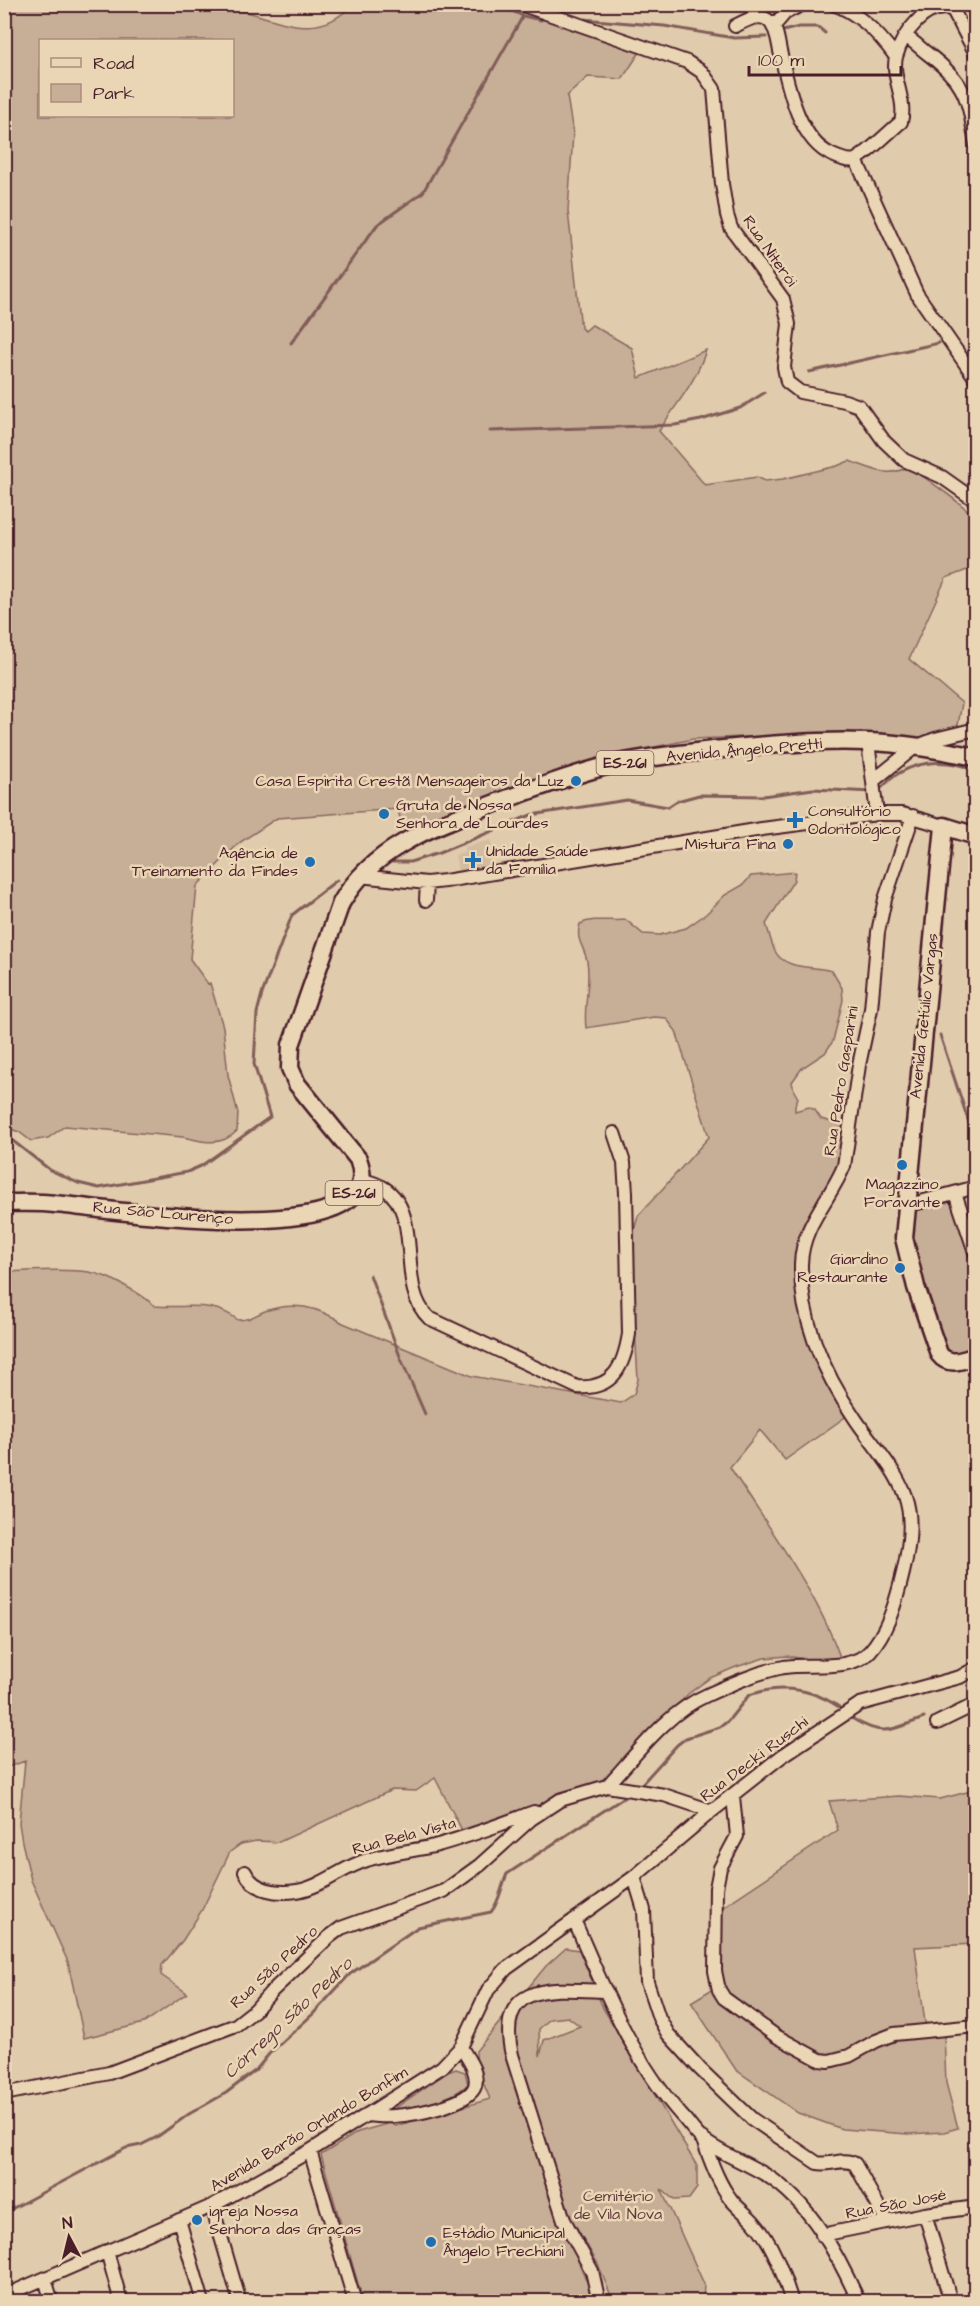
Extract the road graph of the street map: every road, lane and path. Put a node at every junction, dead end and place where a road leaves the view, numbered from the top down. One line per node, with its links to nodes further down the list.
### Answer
1 (520, 4): 12 (street, Rua Niterói)
2 (803, 4): 5 (street)
3 (833, 4): 8 (street)
4 (735, 26): 5 (street)
5 (773, 27): 10 (street)
6 (906, 37): 7 (street); 8 (street); 9 (street)
7 (975, 54)
8 (896, 57): 10 (street)
9 (975, 145)
10 (856, 160): 11 (street)
11 (975, 379)
12 (975, 501)
13 (975, 729): 15 (street)
14 (868, 742): 15 (main road, Avenida Ângelo Pretti / ES-261); 17 (street); 22 (main road, Avenida Ângelo Pretti / ES-261)
15 (915, 747): 16 (main road, Avenida Ângelo Pretti / ES-261); 17 (street)
16 (975, 756)
17 (874, 788): 18 (street)
18 (877, 813): 19 (street); 23 (street)
19 (913, 816): 20 (street); 36 (street, Rua Pedro Gasparini)
20 (944, 826): 21 (main road); 30 (main road, Avenida Getúlio Vargas)
21 (975, 836)
22 (359, 876): 23 (street); 26 (main road, ES-261)
23 (427, 883): 24 (street)
24 (426, 900)
25 (614, 1133): 26 (street)
26 (362, 1179): 29 (main road, Rua São Lourenço / ES-261)
27 (975, 1186): 28 (street)
28 (955, 1193): 30 (street); 31 (street)
29 (4, 1203)
30 (906, 1206): 32 (main road, Avenida Getúlio Vargas)
31 (975, 1255)
32 (975, 1356)
33 (975, 1668): 37 (street, Rua Decki Ruschi)
34 (975, 1704): 35 (street)
35 (937, 1723)
36 (607, 1786): 38 (street, Rua São Pedro); 39 (street)
37 (733, 1796): 39 (street, Rua Decki Ruschi); 44 (street)
38 (544, 1809): 40 (street, Rua Bela Vista); 46 (street, Rua São Pedro)
39 (712, 1811): 41 (street, Rua Decki Ruschi)
40 (245, 1872)
41 (634, 1877): 42 (street, Rua Decki Ruschi); 54 (street)
42 (574, 1920): 43 (street); 45 (street, Avenida Barão Orlando Bonfim)
43 (606, 1991): 48 (street); 64 (street)
44 (975, 2026)
45 (461, 2047): 47 (street, Avenida Barão Orlando Bonfim); 47 (street)
46 (4, 2094)
47 (366, 2115): 49 (street, Avenida Barão Orlando Bonfim)
48 (702, 2138): 55 (street); 65 (street)
49 (310, 2151): 50 (street, Avenida Barão Orlando Bonfim); 63 (street)
50 (212, 2206): 53 (street, Avenida Barão Orlando Bonfim); 62 (street)
51 (975, 2207): 52 (street, Rua São José)
52 (925, 2214): 54 (street, Rua São José); 67 (street)
53 (179, 2220): 56 (street, Avenida Barão Orlando Bonfim); 61 (street)
54 (887, 2222): 55 (street, Rua São José)
55 (822, 2235): 66 (street)
56 (107, 2251): 57 (street, Avenida Barão Orlando Bonfim); 60 (street)
57 (45, 2280): 58 (street, Avenida Barão Orlando Bonfim); 59 (street)
58 (4, 2296)
59 (52, 2301)
60 (121, 2301)
61 (203, 2301)
62 (240, 2301)
63 (355, 2301)
64 (599, 2301)
65 (792, 2301)
66 (859, 2301)
67 (951, 2301)

